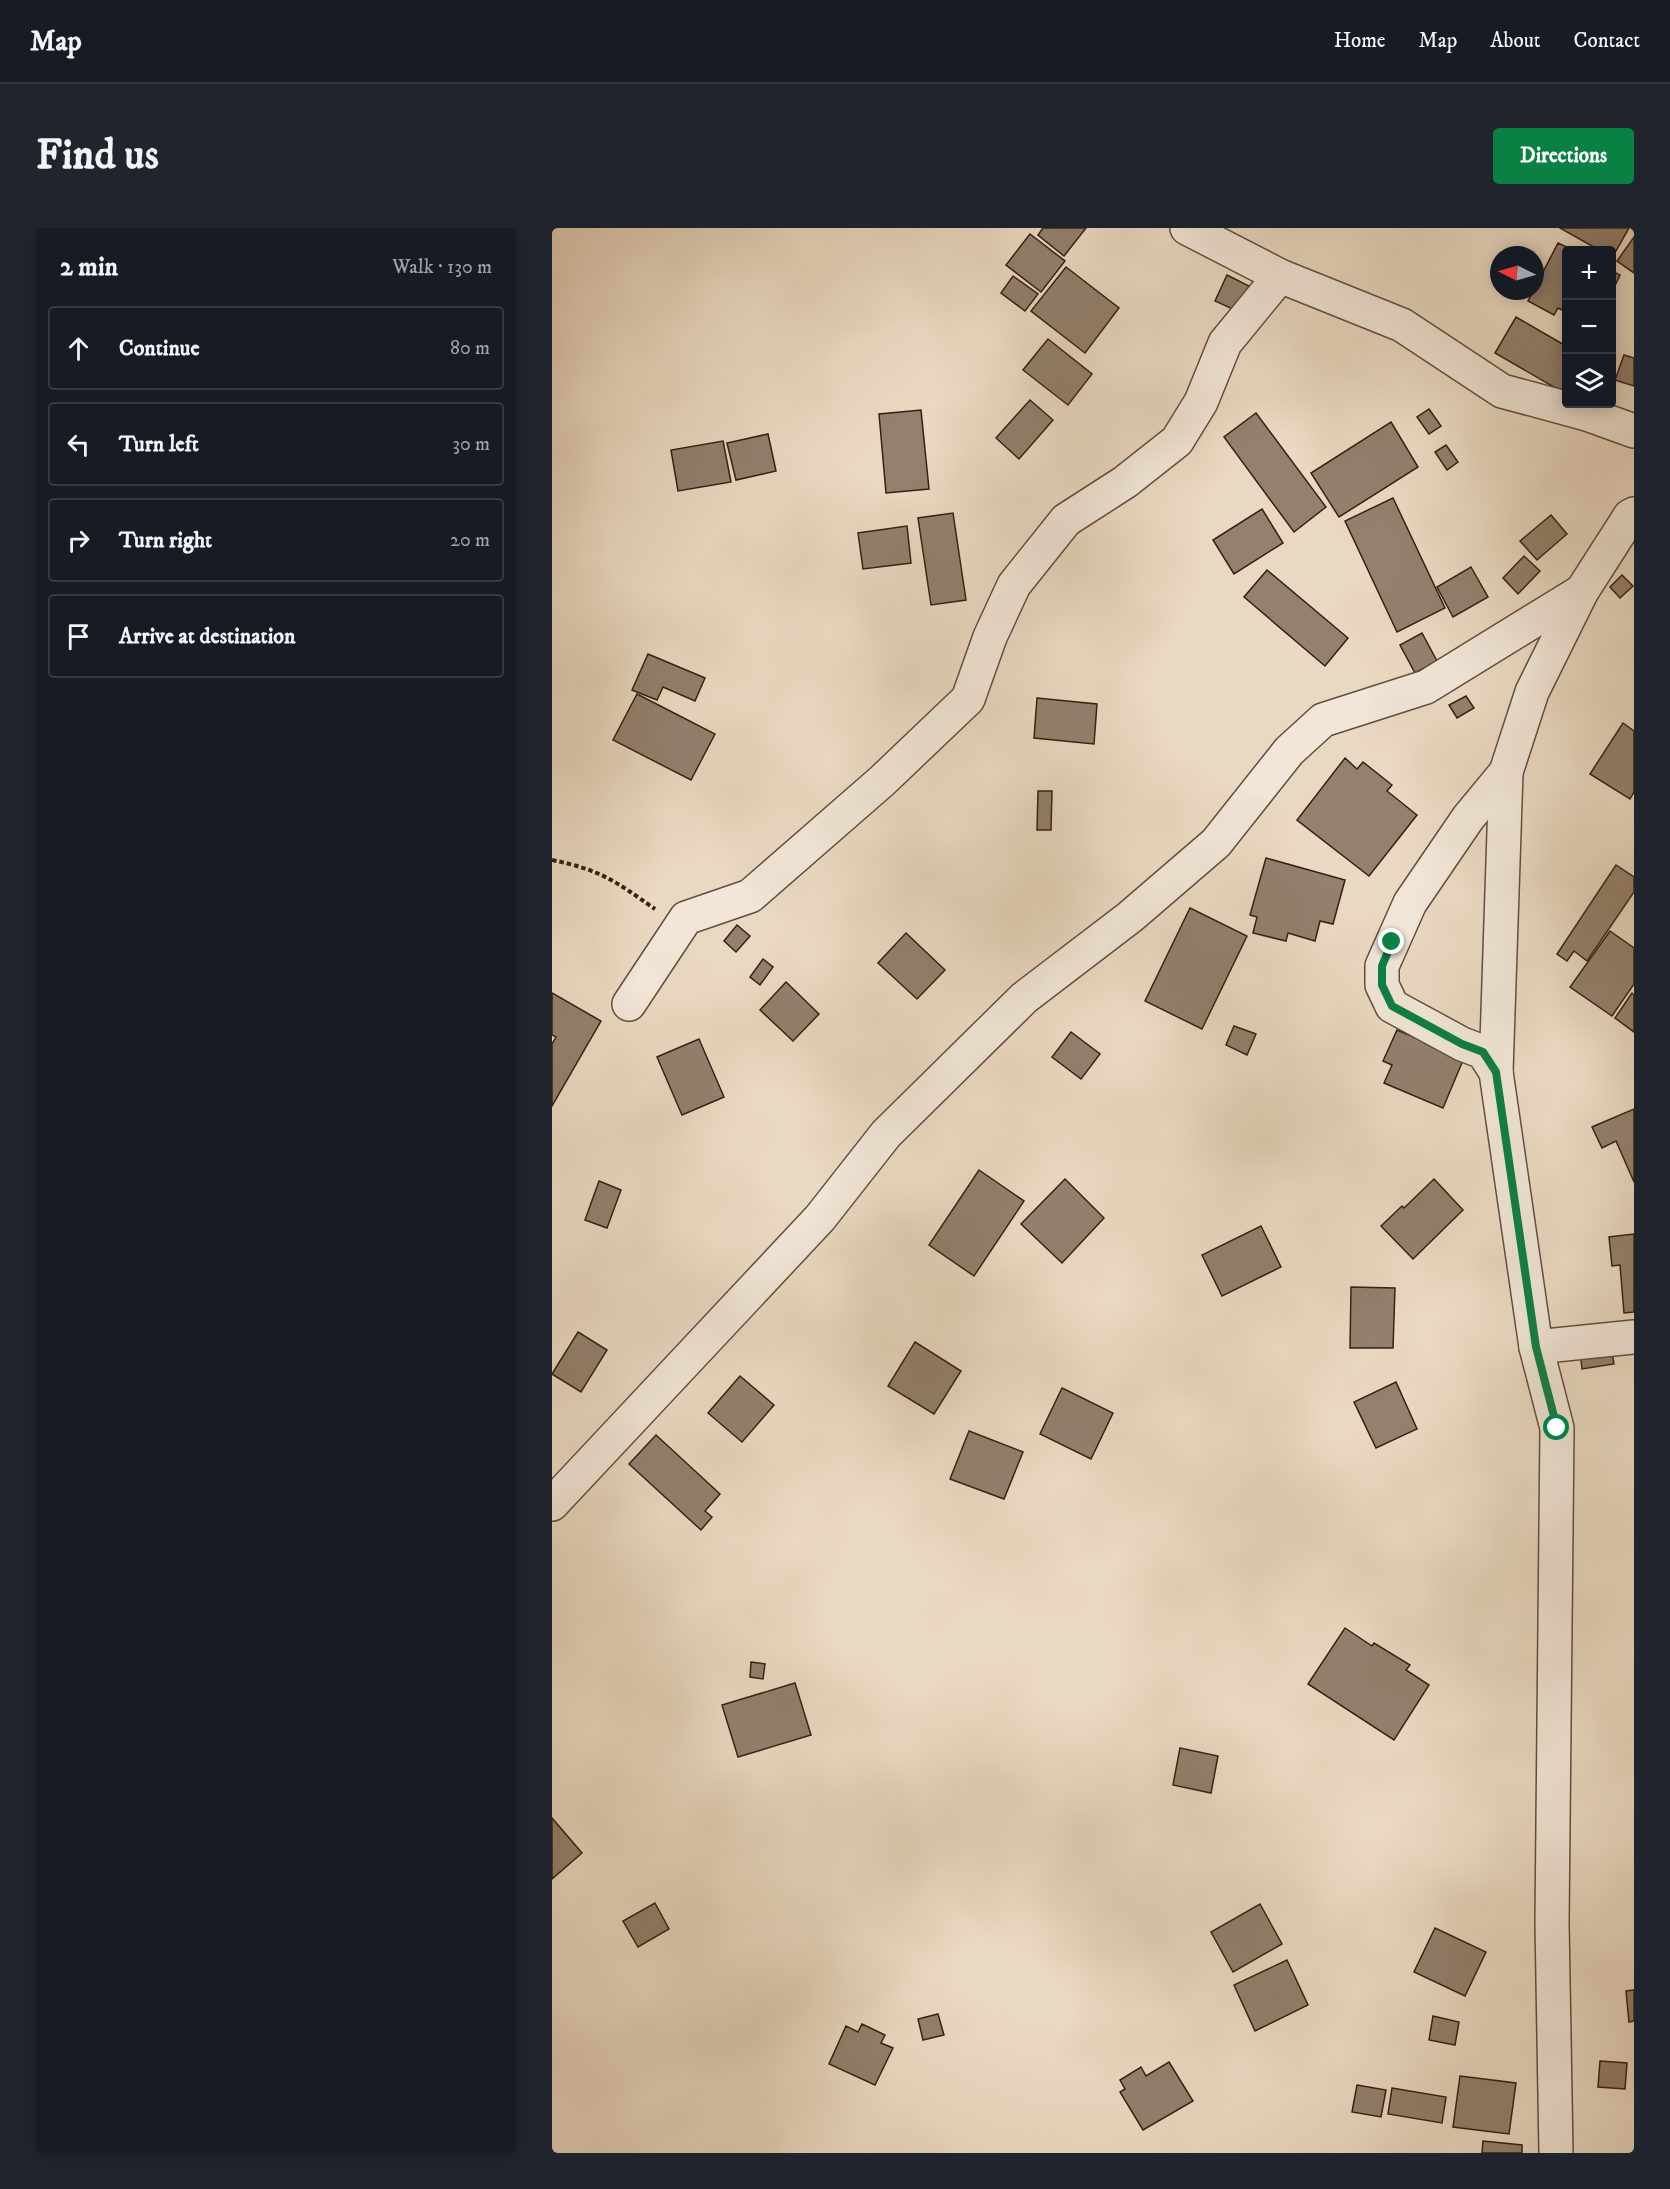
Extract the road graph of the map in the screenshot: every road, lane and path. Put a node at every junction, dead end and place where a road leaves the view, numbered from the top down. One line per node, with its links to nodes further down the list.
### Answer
1 (1187, 228): 2 (street)
2 (1280, 276): 3 (street); 8 (street)
3 (1634, 431)
4 (1634, 514): 5 (street)
5 (1581, 591): 6 (street); 13 (street)
6 (1506, 772): 10 (street); 10 (street)
7 (552, 860): 8 (path)
8 (681, 927): 9 (street)
9 (628, 1004)
10 (1496, 1072): 12 (street)
11 (1634, 1337): 12 (street)
12 (1536, 1347): 14 (street)
13 (552, 1504)
14 (1556, 2153)

